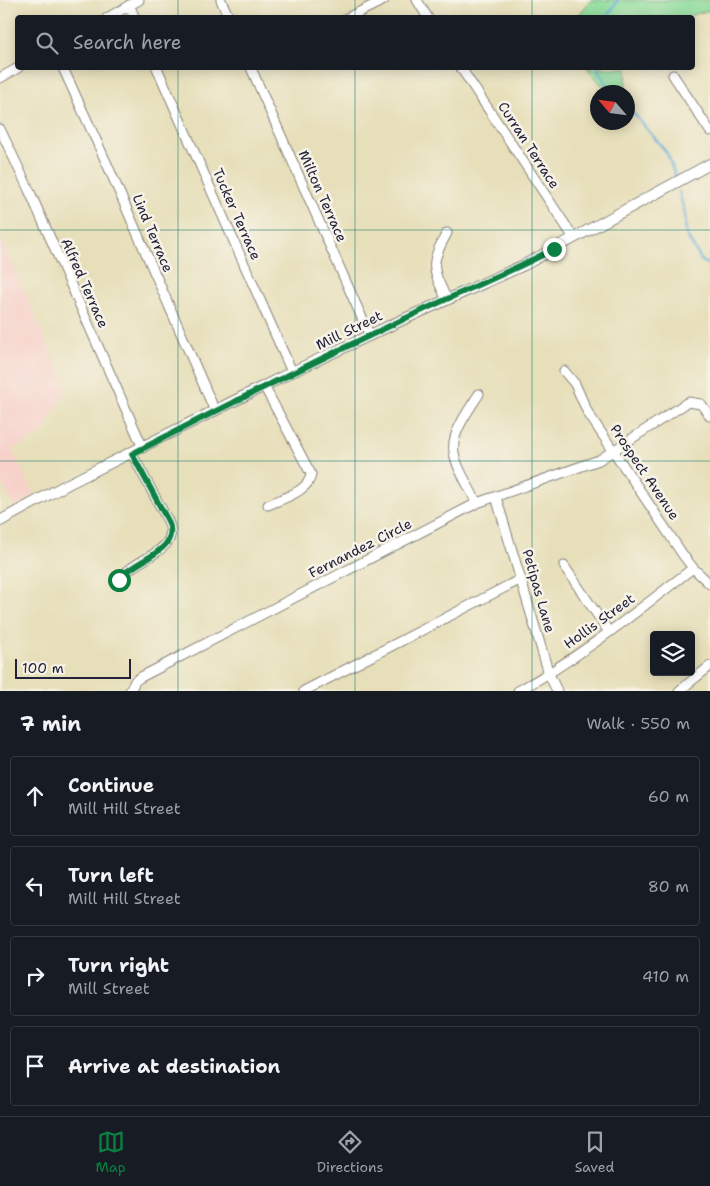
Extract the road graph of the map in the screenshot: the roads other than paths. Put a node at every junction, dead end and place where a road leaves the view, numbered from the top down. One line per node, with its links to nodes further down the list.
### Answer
1 (139, 0): 5 (street)
2 (221, 0): 8 (street)
3 (384, 0): 9 (street)
4 (417, 0): 10 (street)
5 (129, 5): 6 (street); 7 (street)
6 (112, 15)
7 (134, 15)
8 (228, 15)
9 (353, 15)
10 (426, 15)
11 (15, 70): 17 (street)
12 (64, 70): 29 (street, Lind Terrace)
13 (158, 70): 26 (street, Tucker Terrace)
14 (254, 70): 24 (street, Milton Terrace)
15 (462, 70): 22 (street, Curran Terrace)
16 (673, 75): 19 (street)
17 (0, 78)
18 (0, 129): 31 (street, Alfred Terrace)
19 (710, 131)
20 (710, 164): 22 (street, Mill Street)
21 (447, 233): 23 (street)
22 (574, 238): 23 (street, Mill Street)
23 (447, 300): 24 (street, Mill Street)
24 (370, 336): 26 (street, Mill Street)
25 (564, 371): 32 (street, Prospect Avenue)
26 (292, 372): 27 (street, Mill Street)
27 (264, 386): 29 (street, Mill Street); 36 (street)
28 (479, 394): 35 (street)
29 (214, 411): 31 (street, Mill Street)
30 (710, 416): 32 (street, Fernandez Circle)
31 (143, 448): 33 (street, Mill Street)
32 (615, 451): 34 (street, Fernandez Circle); 39 (street, Prospect Avenue)
33 (132, 454): 37 (street, Mill Street); 41 (street)
34 (496, 498): 35 (street, Fernandez Circle); 40 (street, Petipas Lane)
35 (477, 503): 46 (street, Fernandez Circle)
36 (268, 505)
37 (0, 521)
38 (564, 566): 43 (street)
39 (694, 568): 42 (street, Prospect Avenue); 43 (street, Hollis Street)
40 (521, 579): 45 (street, Petipas Lane); 47 (street)
41 (117, 584)
42 (710, 584)
43 (609, 632): 45 (street, Hollis Street)
44 (710, 666): 50 (street)
45 (549, 674): 48 (street, Hollis Street); 49 (street, Petipas Lane)
46 (130, 691)
47 (304, 691)
48 (518, 691)
49 (557, 691)
50 (680, 691)

